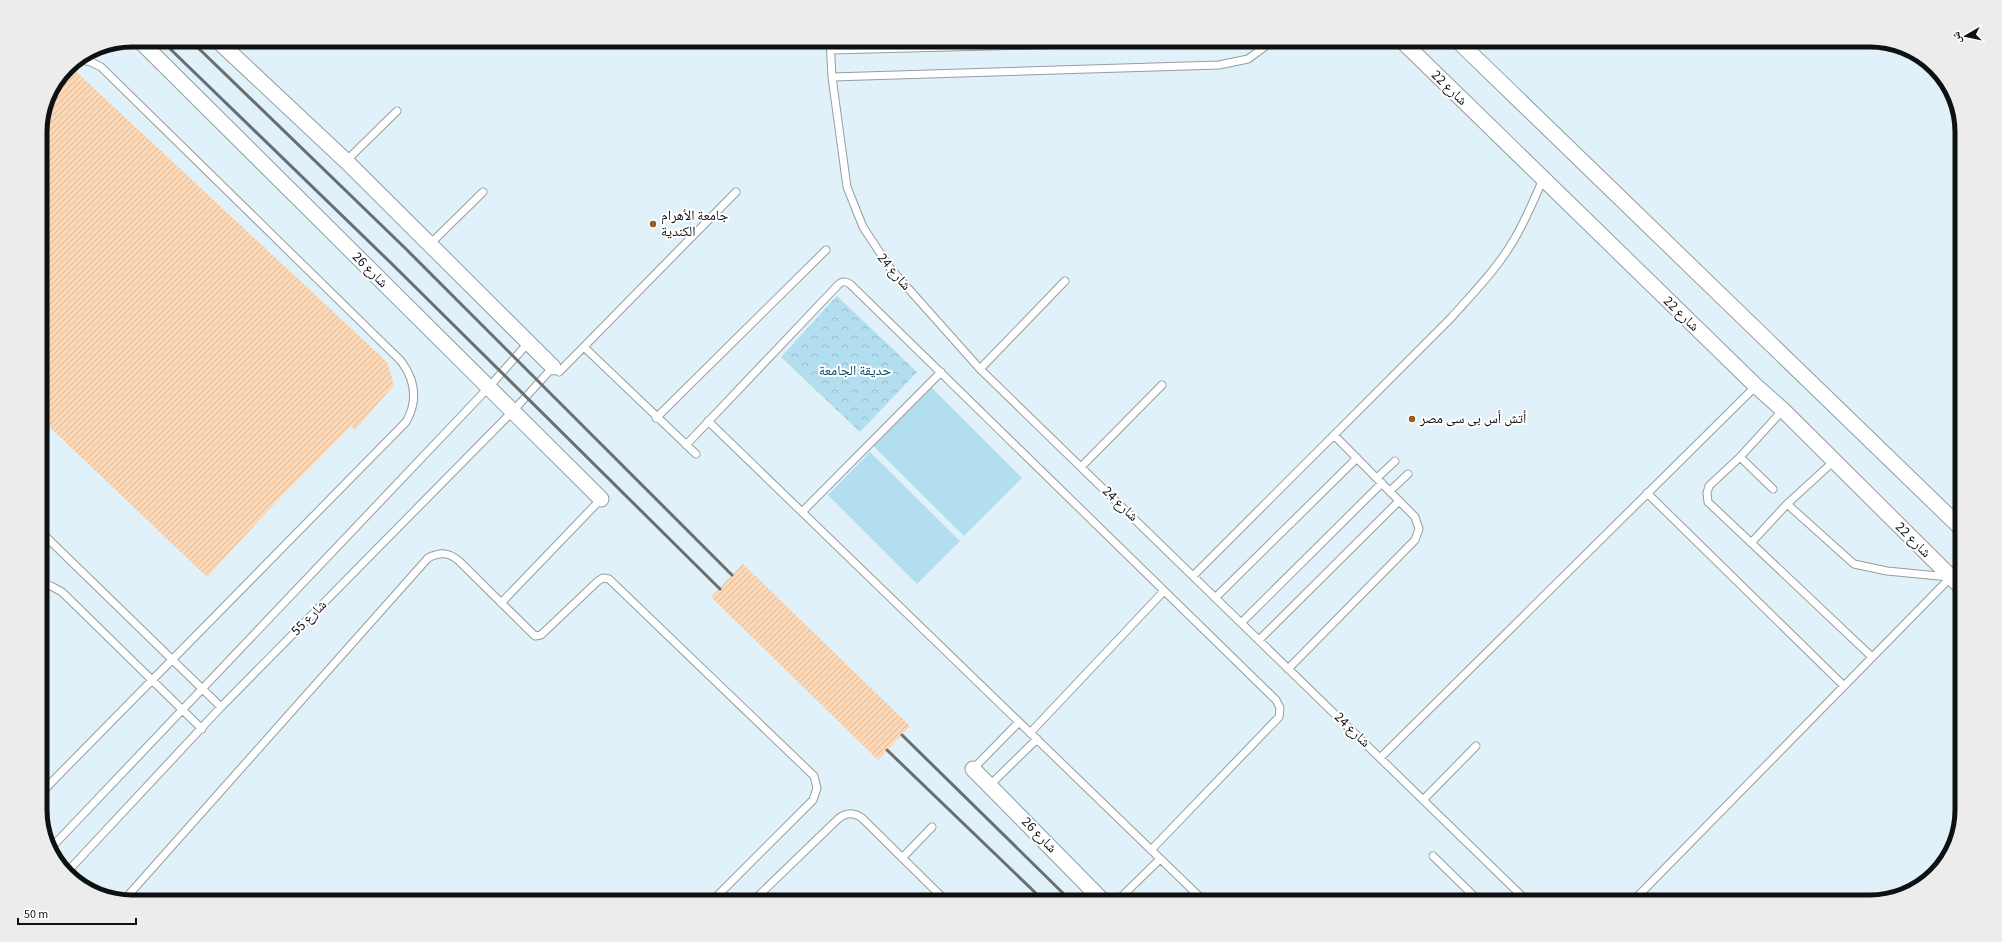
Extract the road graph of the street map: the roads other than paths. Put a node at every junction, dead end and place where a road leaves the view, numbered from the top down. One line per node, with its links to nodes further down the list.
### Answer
1 (146, 47): 26 (street, شارع 26)
2 (229, 47): 12 (street)
3 (831, 47): 8 (lane, شارع 24)
4 (952, 47): 8 (lane)
5 (1265, 47): 10 (lane)
6 (1408, 47): 13 (street, شارع 22)
7 (1467, 47): 49 (street)
8 (831, 50): 10 (lane, شارع 24)
9 (85, 61): 63 (lane)
10 (832, 77): 21 (lane, شارع 24)
11 (398, 111): 12 (lane)
12 (346, 161): 16 (street)
13 (1543, 180): 25 (street, شارع 22); 31 (lane)
14 (483, 192): 16 (lane)
15 (736, 192): 20 (lane, شارع 55)
16 (429, 245): 19 (street)
17 (826, 250): 29 (lane)
18 (1065, 281): 21 (lane)
19 (528, 343): 22 (street); 26 (lane, شارع 55)
20 (584, 347): 22 (lane, شارع 55); 29 (lane)
21 (980, 369): 38 (lane, شارع 24)
22 (556, 370): 28 (lane, شارع 55)
23 (941, 372): 30 (lane); 48 (lane); 57 (lane)
24 (1162, 385): 38 (lane)
25 (1756, 386): 27 (street, شارع 22); 44 (lane)
26 (489, 387): 28 (street, شارع 26); 67 (lane, شارع 55)
27 (1783, 410): 34 (lane); 37 (street, شارع 22)
28 (513, 411): 45 (street, شارع 26); 68 (lane, شارع 55)
29 (656, 418): 32 (lane)
30 (708, 421): 32 (lane); 48 (lane)
31 (1334, 435): 35 (lane); 52 (lane)
32 (686, 445): 33 (lane)
33 (696, 454)
34 (1740, 457): 42 (lane); 51 (lane)
35 (1357, 458): 40 (lane); 58 (lane)
36 (1395, 460): 40 (lane)
37 (1834, 461): 47 (lane); 53 (street, شارع 22)
38 (1081, 467): 52 (lane, شارع 24)
39 (1408, 474): 43 (lane)
40 (1377, 478): 41 (lane)
41 (1382, 483): 43 (lane); 60 (lane)
42 (1773, 489)
43 (1390, 492): 46 (lane)
44 (1647, 493): 66 (lane); 75 (lane)
45 (601, 499): 59 (lane)
46 (1399, 501): 61 (lane); 64 (lane)
47 (1787, 504): 51 (lane); 54 (lane)
48 (802, 512): 70 (lane)
49 (1955, 522)
50 (47, 538): 63 (lane)
51 (1751, 543): 62 (lane)
52 (1193, 576): 58 (lane, شارع 24)
53 (1955, 580)
54 (1955, 582)
55 (1955, 584): 62 (lane)
56 (47, 585): 65 (lane)
57 (1164, 591): 72 (lane); 82 (lane)
58 (1215, 598): 60 (lane, شارع 24)
59 (501, 604): 87 (lane); 88 (lane)
60 (1241, 623): 61 (lane, شارع 24)
61 (1259, 640): 64 (lane, شارع 24)
62 (1872, 657): 66 (lane)
63 (173, 659): 65 (lane); 67 (lane)
64 (1288, 668): 75 (lane, شارع 24)
65 (152, 681): 69 (lane); 78 (lane)
66 (1844, 686): 96 (lane)
67 (203, 688): 68 (lane); 69 (lane, شارع 55)
68 (222, 707): 71 (lane, شارع 55)
69 (183, 711): 71 (lane); 81 (lane, شارع 55)
70 (1019, 722): 72 (lane); 76 (lane)
71 (202, 729): 86 (lane, شارع 55)
72 (1030, 733): 73 (lane)
73 (1037, 739): 77 (lane); 82 (lane)
74 (1476, 746): 79 (lane)
75 (1380, 758): 79 (lane, شارع 24)
76 (973, 769): 77 (street, شارع 26)
77 (990, 785): 91 (street, شارع 26)
78 (47, 787)
79 (1423, 800): 95 (lane, شارع 24)
80 (932, 827): 84 (lane)
81 (55, 844)
82 (1151, 850): 85 (lane)
83 (1433, 856): 94 (lane)
84 (902, 858): 89 (lane); 90 (lane)
85 (1160, 859): 92 (lane); 93 (lane)
86 (70, 868)
87 (128, 895)
88 (718, 895)
89 (759, 895)
90 (940, 895)
91 (1097, 895)
92 (1123, 895)
93 (1198, 895)
94 (1473, 895)
95 (1521, 895)
96 (1639, 895)

